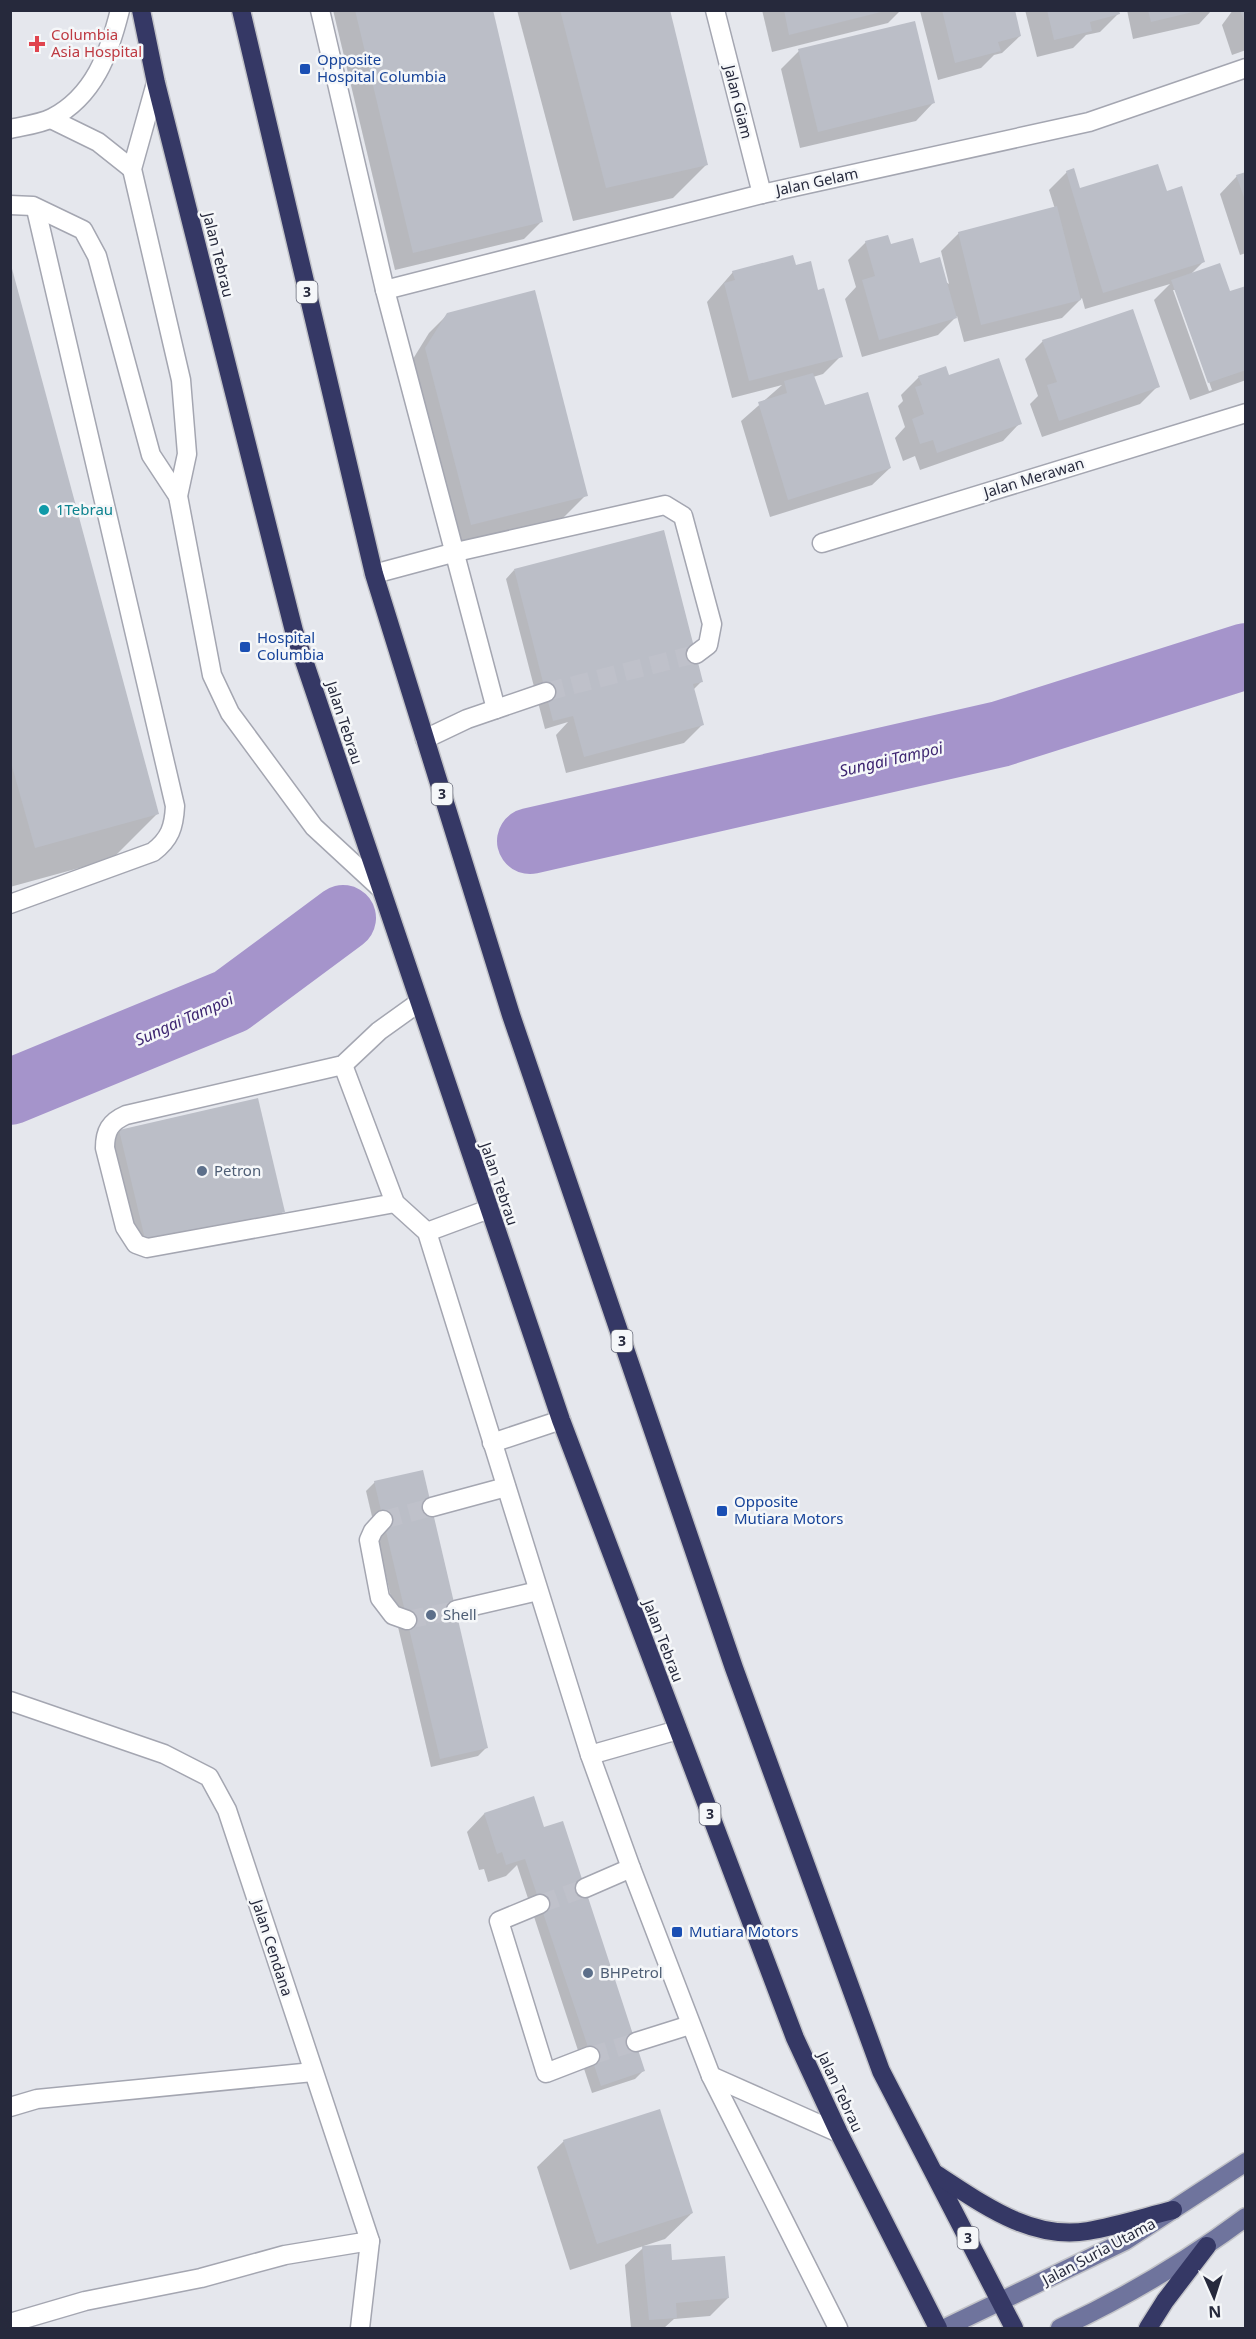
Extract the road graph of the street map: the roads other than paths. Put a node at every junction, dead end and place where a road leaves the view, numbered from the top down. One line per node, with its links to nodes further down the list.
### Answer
1 (120, 10): 8 (street)
2 (141, 10): 7 (highway, Jalan Tebrau / 3)
3 (241, 10): 19 (highway, 3)
4 (320, 10): 14 (street)
5 (715, 10): 11 (street, Jalan Giam)
6 (1245, 68): 11 (street, Jalan Gelam)
7 (156, 83): 10 (street); 24 (highway, Jalan Tebrau / 3)
8 (51, 119): 9 (street); 10 (street)
9 (10, 129)
10 (132, 169): 16 (street)
11 (762, 194): 14 (street, Jalan Gelam)
12 (10, 205): 13 (street)
13 (36, 209): 16 (street); 25 (street)
14 (385, 290): 18 (street)
15 (1245, 413): 17 (street, Jalan Merawan)
16 (178, 496): 24 (street)
17 (822, 543)
18 (456, 552): 19 (street); 20 (street); 22 (street)
19 (374, 574): 23 (highway, 3)
20 (696, 654)
21 (546, 692): 22 (street)
22 (496, 709): 23 (street)
23 (425, 739): 53 (highway, 3)
24 (380, 888): 26 (highway, Jalan Tebrau / 3)
25 (10, 904)
26 (418, 1003): 27 (street); 29 (highway, Jalan Tebrau / 3)
27 (343, 1065): 28 (street); 28 (street)
28 (395, 1203): 30 (street)
29 (489, 1209): 30 (street); 31 (highway, Jalan Tebrau / 3)
30 (427, 1232): 32 (street)
31 (561, 1420): 32 (street); 40 (highway, Jalan Tebrau / 3)
32 (492, 1443): 33 (street)
33 (506, 1487): 34 (street); 36 (street)
34 (432, 1507)
35 (383, 1520): 38 (street)
36 (538, 1591): 37 (street); 41 (street)
37 (456, 1610)
38 (407, 1620)
39 (10, 1701): 48 (street, Jalan Cendana)
40 (678, 1730): 41 (street); 51 (highway, Jalan Tebrau / 3)
41 (590, 1755): 42 (street)
42 (631, 1868): 43 (street); 45 (street)
43 (585, 1887)
44 (540, 1904): 47 (street)
45 (690, 2025): 46 (street); 49 (street)
46 (636, 2042)
47 (590, 2056)
48 (313, 2072): 50 (street); 56 (street, Jalan Cendana)
49 (711, 2076): 51 (street); 61 (street)
50 (10, 2107)
51 (839, 2133): 62 (highway, Jalan Tebrau / 3)
52 (1245, 2162): 54 (main road, Jalan Suria Utama)
53 (934, 2174): 54 (highway); 58 (highway, 3)
54 (1173, 2210): 58 (main road, Jalan Suria Utama)
55 (1245, 2217): 57 (main road)
56 (370, 2241): 59 (street); 60 (street, Jalan Cendana)
57 (1207, 2246): 65 (main road); 66 (highway)
58 (1001, 2303): 63 (main road, Jalan Suria Utama); 64 (highway, 3)
59 (10, 2323)
60 (360, 2328)
61 (838, 2328)
62 (938, 2328)
63 (945, 2328)
64 (1014, 2328)
65 (1060, 2328)
66 (1148, 2328)

